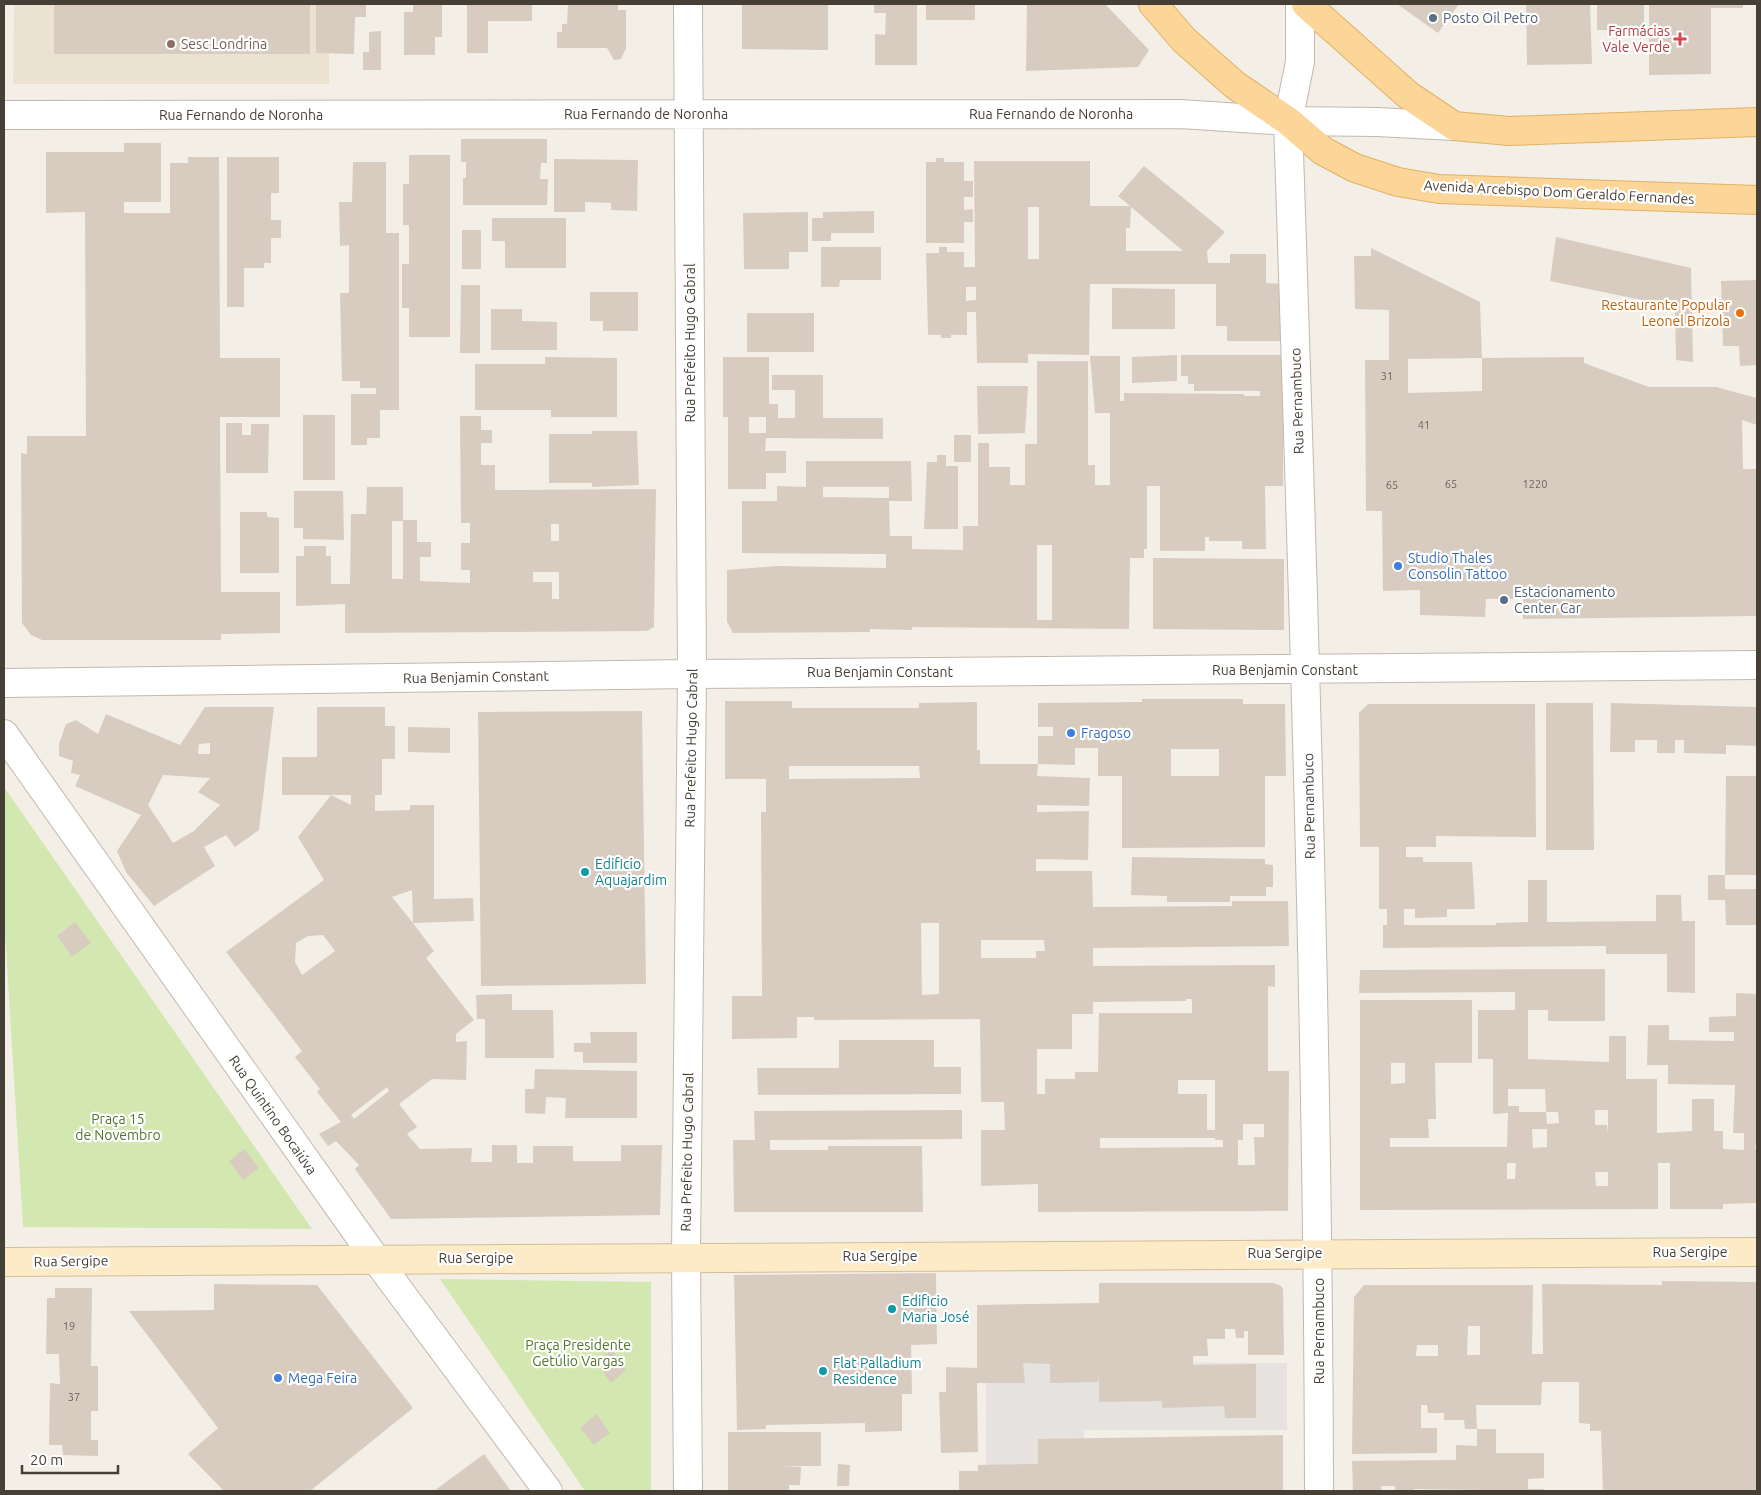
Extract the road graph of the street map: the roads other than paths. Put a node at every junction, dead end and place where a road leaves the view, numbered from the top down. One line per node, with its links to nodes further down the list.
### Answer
1 (688, 4): 5 (street, Rua Prefeito Hugo Cabral)
2 (1153, 4): 7 (main road, Avenida Arcebispo Dom Geraldo Fernandes)
3 (1300, 4): 7 (street, Rua Pernambuco)
4 (1306, 4): 9 (main road)
5 (689, 114): 6 (street, Rua Fernando de Noronha); 7 (street, Rua Fernando de Noronha); 13 (street, Rua Prefeito Hugo Cabral)
6 (4, 115)
7 (1288, 121): 9 (street); 10 (main road, Avenida Arcebispo Dom Geraldo Fernandes); 12 (street, Rua Pernambuco)
8 (1757, 122): 9 (main road)
9 (1454, 126)
10 (1757, 200)
11 (1757, 665): 12 (street, Rua Benjamin Constant)
12 (1306, 670): 13 (street, Rua Benjamin Constant); 17 (street, Rua Pernambuco)
13 (692, 674): 14 (street, Rua Benjamin Constant); 18 (street, Rua Prefeito Hugo Cabral)
14 (4, 683)
15 (4, 734): 19 (street, Rua Quintino Bocaiúva)
16 (1757, 1252): 17 (main road, Rua Sergipe)
17 (1319, 1253): 18 (main road, Rua Sergipe); 23 (street, Rua Pernambuco)
18 (686, 1257): 19 (main road, Rua Sergipe); 22 (street, Rua Prefeito Hugo Cabral)
19 (375, 1258): 20 (main road, Rua Sergipe); 21 (street, Rua Quintino Bocaiúva)
20 (4, 1262)
21 (548, 1491)
22 (688, 1491)
23 (1320, 1491)

